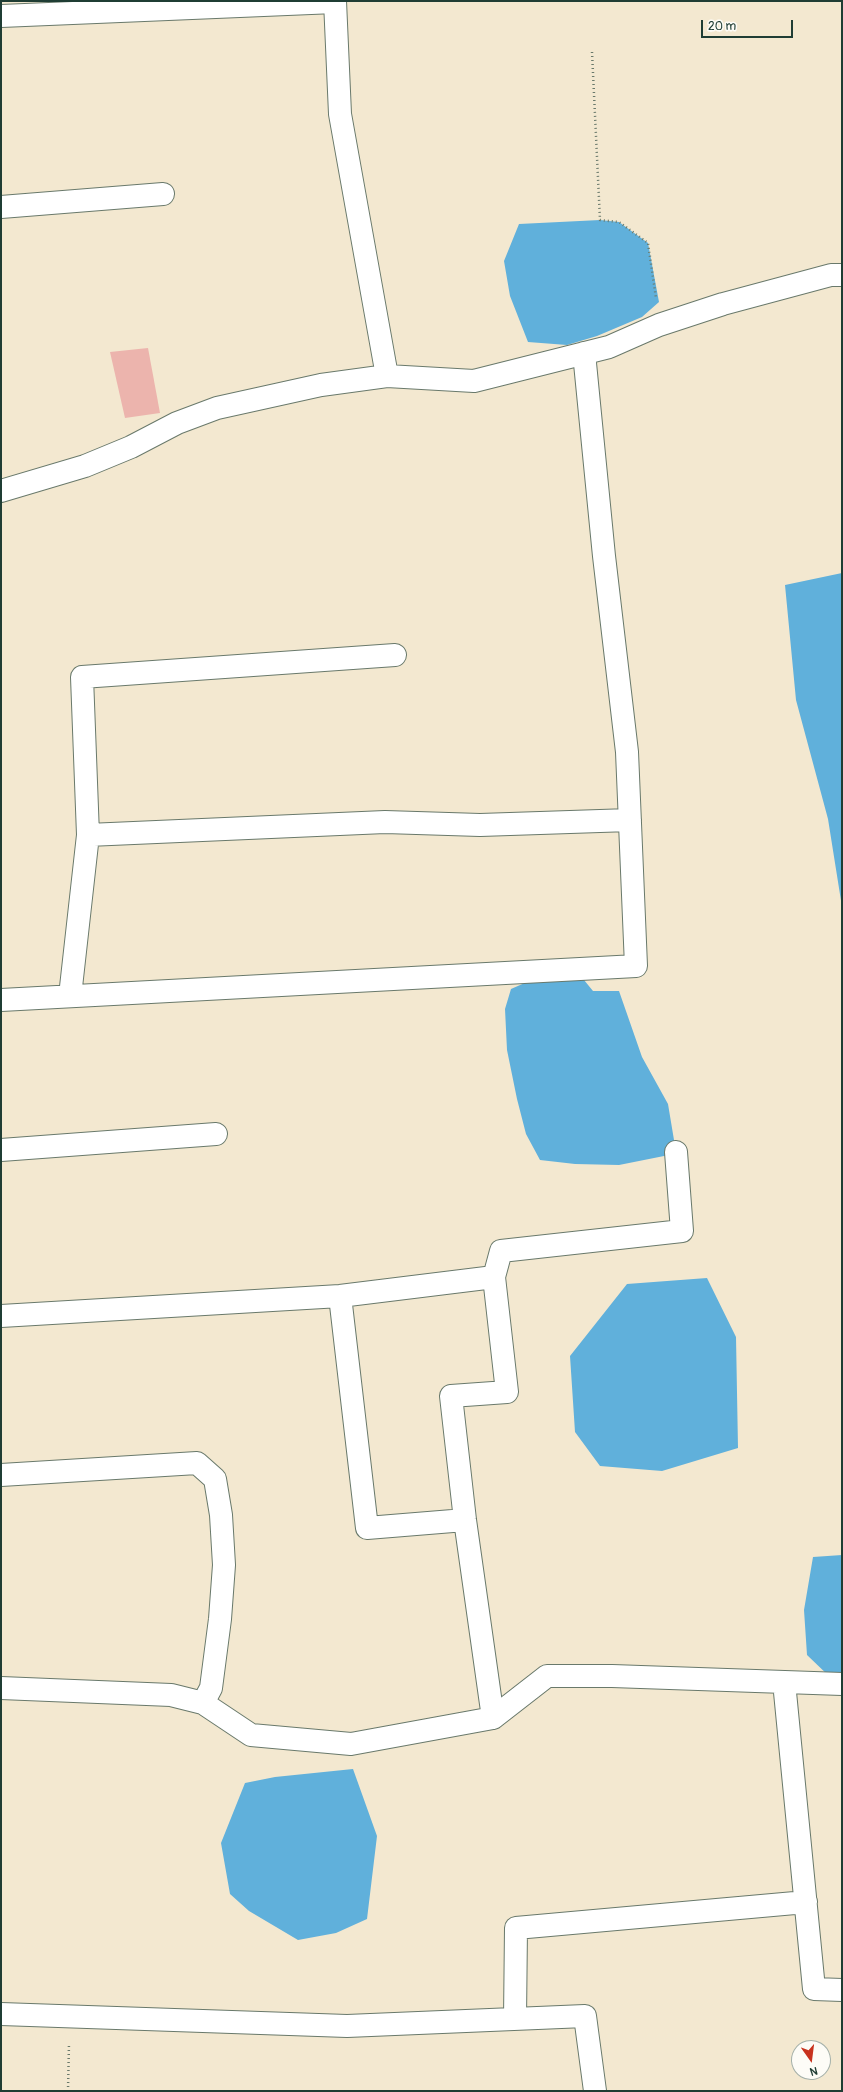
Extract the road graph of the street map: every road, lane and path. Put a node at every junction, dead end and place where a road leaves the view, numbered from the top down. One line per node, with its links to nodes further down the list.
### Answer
1 (335, 1): 2 (street); 9 (street)
2 (1, 16)
3 (592, 52): 7 (path)
4 (163, 194): 5 (street)
5 (1, 206)
6 (842, 275): 7 (street)
7 (660, 324): 8 (street)
8 (584, 353): 9 (street); 12 (street)
9 (386, 376): 10 (street)
10 (1, 491)
11 (395, 655): 13 (street)
12 (630, 820): 13 (street); 14 (street)
13 (88, 835): 14 (street)
14 (70, 996): 15 (street)
15 (1, 1000)
16 (216, 1134): 17 (street)
17 (1, 1150)
18 (676, 1152): 19 (street)
19 (494, 1277): 20 (street); 23 (street)
20 (340, 1296): 21 (street); 23 (street)
21 (1, 1316)
22 (1, 1475): 27 (street)
23 (466, 1520): 28 (street)
24 (784, 1682): 25 (street); 28 (street); 29 (street)
25 (842, 1684)
26 (1, 1688): 27 (street)
27 (203, 1703): 28 (street)
28 (493, 1718)
29 (806, 1902): 30 (street); 33 (street)
30 (842, 1990)
31 (1, 2014): 32 (street)
32 (69, 2017): 33 (street); 34 (path)
33 (515, 2019): 35 (street)
34 (68, 2091)
35 (595, 2091)

